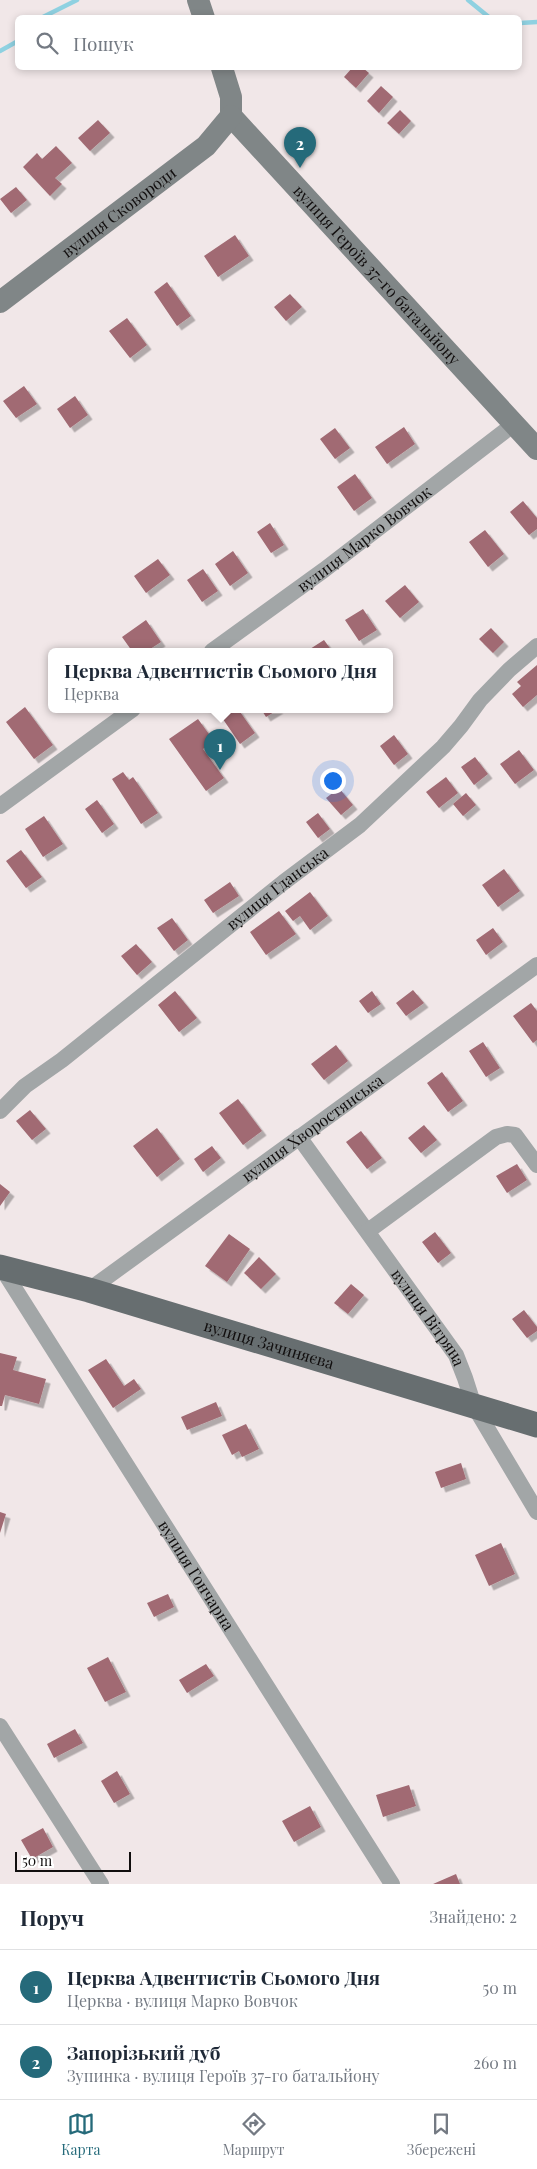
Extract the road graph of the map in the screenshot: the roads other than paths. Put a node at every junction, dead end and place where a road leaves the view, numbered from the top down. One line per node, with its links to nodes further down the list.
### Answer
1 (198, 0): 2 (street)
2 (203, 15)
3 (223, 70): 4 (street)
4 (231, 116): 5 (street, вулиця Сковороди); 6 (street, вулиця Героїв 37-го батальйону)
5 (0, 302)
6 (514, 424): 7 (street, вулиця Героїв 37-го батальйону); 9 (street, вулиця Марко Вовчок)
7 (537, 449)
8 (537, 646): 13 (street, вулиця Гданська)
9 (216, 648)
10 (128, 713): 11 (street)
11 (0, 806)
12 (537, 965): 14 (street, вулиця Хворостянська)
13 (0, 1111)
14 (299, 1137): 16 (street, вулиця Вітряна); 18 (street, вулиця Хворостянська)
15 (537, 1165): 16 (street)
16 (368, 1231): 19 (street, вулиця Вітряна)
17 (0, 1267): 18 (main road, вулиця Зачиняєва); 24 (street, вулиця Гончарна)
18 (89, 1290): 19 (main road, вулиця Зачиняєва)
19 (474, 1406): 20 (main road, вулиця Зачиняєва); 21 (street, вулиця Вітряна)
20 (537, 1425)
21 (537, 1512)
22 (0, 1726): 23 (street)
23 (101, 1884)
24 (392, 1884)

